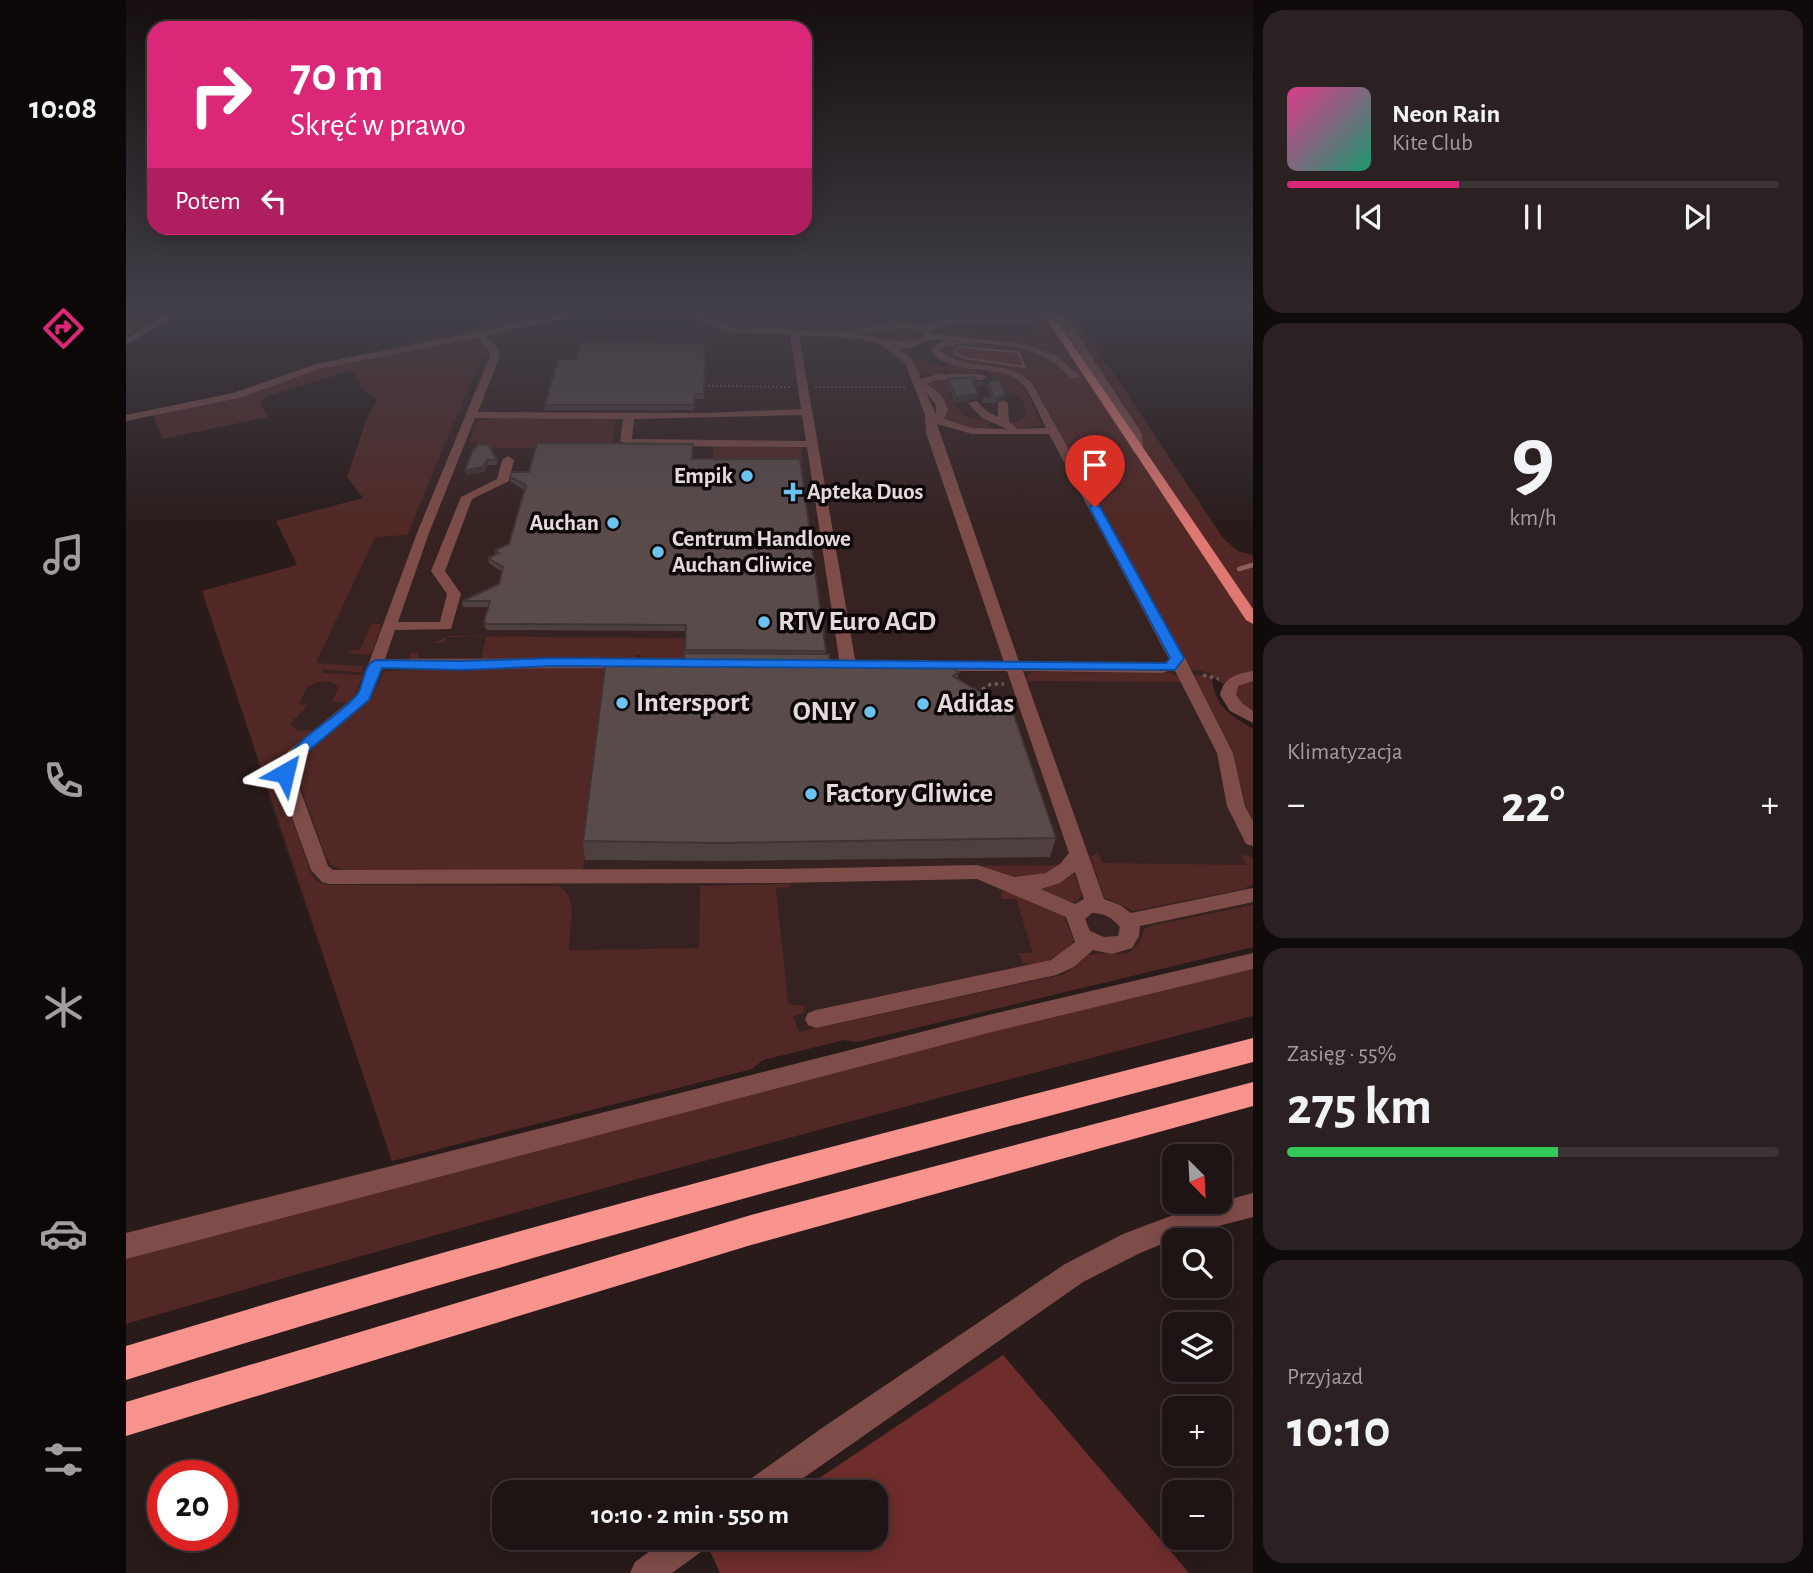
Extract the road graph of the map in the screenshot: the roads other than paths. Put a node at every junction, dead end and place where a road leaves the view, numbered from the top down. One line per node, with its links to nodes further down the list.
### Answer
1 (268, 384): 14 (street)
2 (483, 384): 12 (street)
3 (803, 384): 11 (street)
4 (917, 384): 15 (street)
5 (1027, 384): 19 (street)
6 (1094, 384): 22 (main road)
7 (1105, 384): 22 (street, bridge)
8 (973, 403): 16 (street)
9 (987, 403): 16 (street)
10 (1003, 403): 16 (street)
11 (806, 412): 13 (street); 20 (street)
12 (470, 415): 13 (street); 26 (street)
13 (629, 416): 20 (street)
14 (126, 418)
15 (933, 418): 17 (street); 32 (street)
16 (998, 420): 17 (street); 18 (street)
17 (977, 431): 18 (street)
18 (1027, 431): 19 (street)
19 (1053, 431): 29 (street)
20 (813, 444): 30 (street)
21 (1119, 444): 24 (main road)
22 (1139, 452): 24 (main road)
23 (508, 460): 26 (street)
24 (1185, 519): 25 (main road)
25 (1253, 620)
26 (391, 626): 28 (street)
27 (638, 663): 28 (street)
28 (376, 664): 37 (street)
29 (1180, 664): 32 (street); 35 (street)
30 (848, 665)
31 (913, 666): 32 (street)
32 (1016, 675): 36 (street)
33 (1253, 676): 34 (street)
34 (1253, 718)
35 (1253, 839)
36 (1078, 853): 37 (street); 39 (street)
37 (1012, 884): 40 (street)
38 (1253, 895): 41 (street)
39 (1096, 905): 40 (street); 41 (street)
40 (1077, 913): 42 (street)
41 (1127, 921): 42 (street)
42 (1089, 940): 44 (street)
43 (1253, 961): 48 (street)
44 (816, 1019)
45 (1253, 1050): 49 (highway)
46 (1253, 1094): 50 (highway)
47 (1253, 1205): 51 (street)
48 (126, 1246)
49 (126, 1363)
50 (126, 1419)
51 (776, 1480)
52 (678, 1550): 53 (street)
53 (646, 1573)

